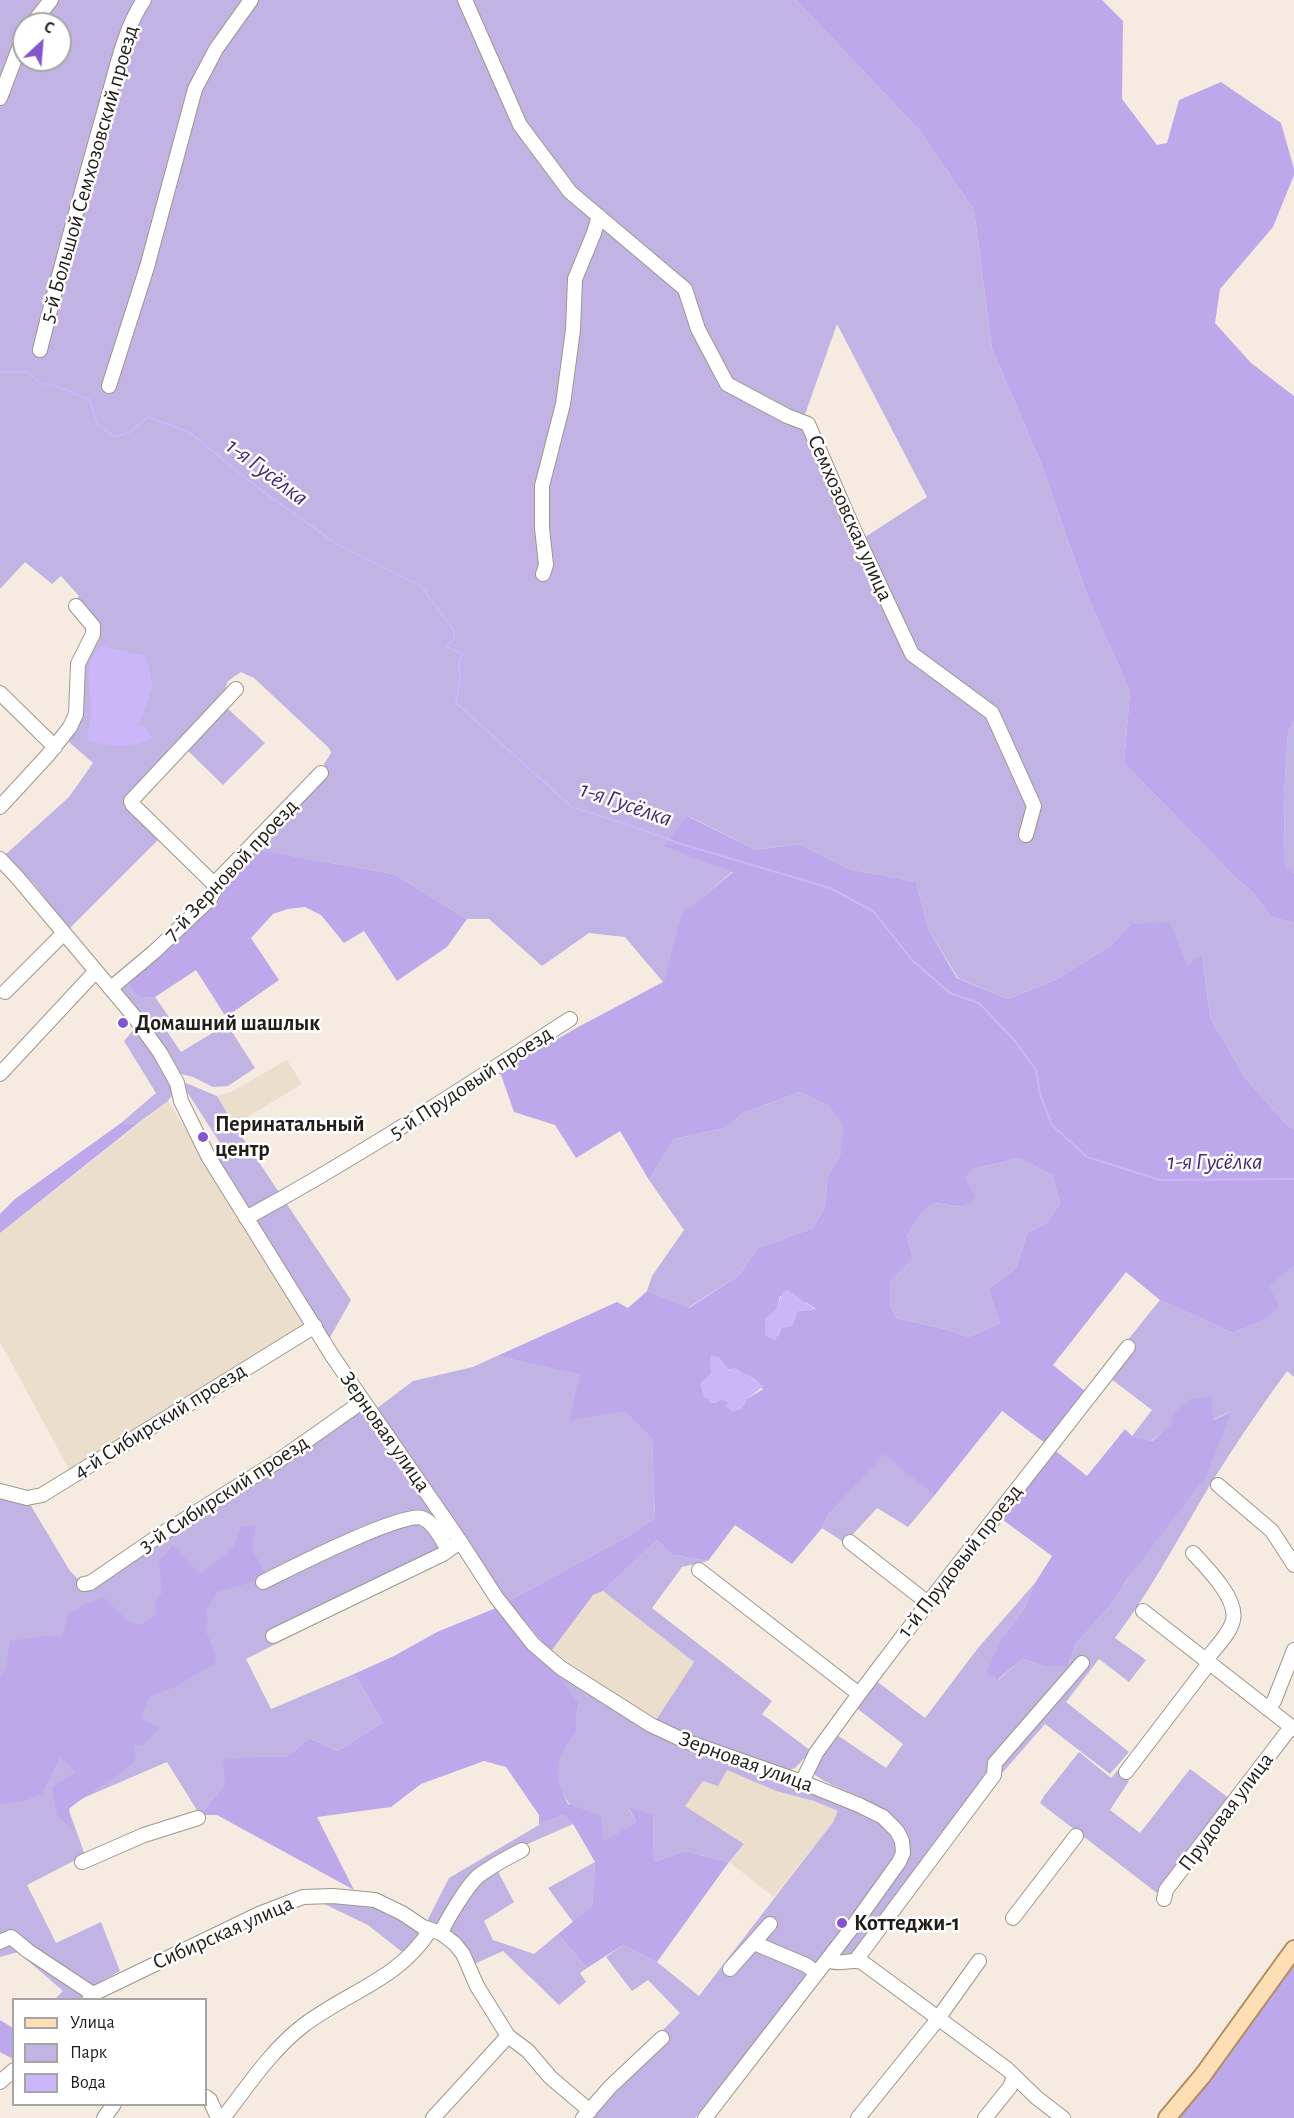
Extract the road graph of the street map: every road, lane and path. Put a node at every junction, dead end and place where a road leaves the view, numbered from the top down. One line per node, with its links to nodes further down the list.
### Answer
1 (51, 0): 5 (street)
2 (144, 0): 9 (street, 5-й Большой Семхозовский проезд)
3 (251, 0): 10 (street)
4 (465, 0): 8 (street, Семхозовская улица)
5 (42, 12)
6 (12, 66): 7 (street)
7 (0, 98)
8 (599, 216): 11 (street); 18 (street, Семхозовская улица)
9 (40, 350)
10 (109, 386)
11 (543, 574)
12 (76, 606): 15 (street)
13 (236, 689): 20 (street)
14 (0, 693): 15 (street)
15 (55, 747): 17 (street)
16 (321, 773): 20 (street, 7-й Зерновой проезд)
17 (0, 807)
18 (1026, 835)
19 (0, 859): 21 (street, Зерновая улица)
20 (214, 884): 23 (street, 7-й Зерновой проезд)
21 (65, 934): 22 (street, Зерновая улица); 24 (street)
22 (96, 970): 23 (street, Зерновая улица); 26 (street)
23 (111, 988): 27 (street, Зерновая улица)
24 (5, 992)
25 (570, 1019): 27 (street, 5-й Прудовый проезд)
26 (0, 1074)
27 (246, 1218): 28 (street, Зерновая улица)
28 (315, 1326): 30 (street, Зерновая улица); 32 (street, 4-й Сибирский проезд)
29 (1128, 1347): 41 (street, 1-й Прудовый проезд)
30 (363, 1401): 33 (street, Зерновая улица); 40 (street, 3-й Сибирский проезд)
31 (1218, 1485): 37 (street)
32 (0, 1491)
33 (460, 1541): 35 (street); 51 (street, Зерновая улица)
34 (850, 1542): 41 (street)
35 (448, 1550): 39 (street); 43 (street)
36 (1192, 1553): 45 (street)
37 (1294, 1565)
38 (699, 1570): 47 (street)
39 (263, 1582)
40 (84, 1584)
41 (928, 1603): 47 (street, 1-й Прудовый проезд)
42 (1143, 1611): 45 (street)
43 (273, 1636)
44 (1294, 1650): 48 (street)
45 (1208, 1661): 48 (street); 50 (street)
46 (1082, 1663): 64 (street)
47 (859, 1694): 51 (street, 1-й Прудовый проезд)
48 (1268, 1709): 49 (street)
49 (1293, 1728): 56 (street, Прудовая улица)
50 (1126, 1772)
51 (802, 1782): 63 (street, Зерновая улица)
52 (198, 1818): 55 (street)
53 (1076, 1836): 57 (street)
54 (522, 1850): 59 (street)
55 (82, 1862)
56 (1164, 1899)
57 (1013, 1918)
58 (770, 1924): 61 (street)
59 (436, 1932): 68 (street, Сибирская улица); 70 (street, Сибирская улица); 77 (street)
60 (5, 1939): 68 (street)
61 (754, 1943): 66 (street); 67 (street)
62 (1294, 1949): 83 (main road)
63 (827, 1960): 64 (street); 67 (street)
64 (856, 1960): 69 (street)
65 (979, 1960): 69 (street)
66 (730, 1969)
67 (817, 1973): 79 (street)
68 (91, 1997)
69 (938, 2017): 73 (street); 80 (street)
70 (507, 2036): 76 (street); 78 (street)
71 (662, 2038): 76 (street)
72 (12, 2072): 74 (street)
73 (1014, 2077): 81 (street); 82 (street)
74 (0, 2082)
75 (207, 2098): 77 (street)
76 (586, 2114)
77 (221, 2118)
78 (433, 2118)
79 (705, 2118)
80 (858, 2118)
81 (985, 2118)
82 (1063, 2118)
83 (1167, 2118)

